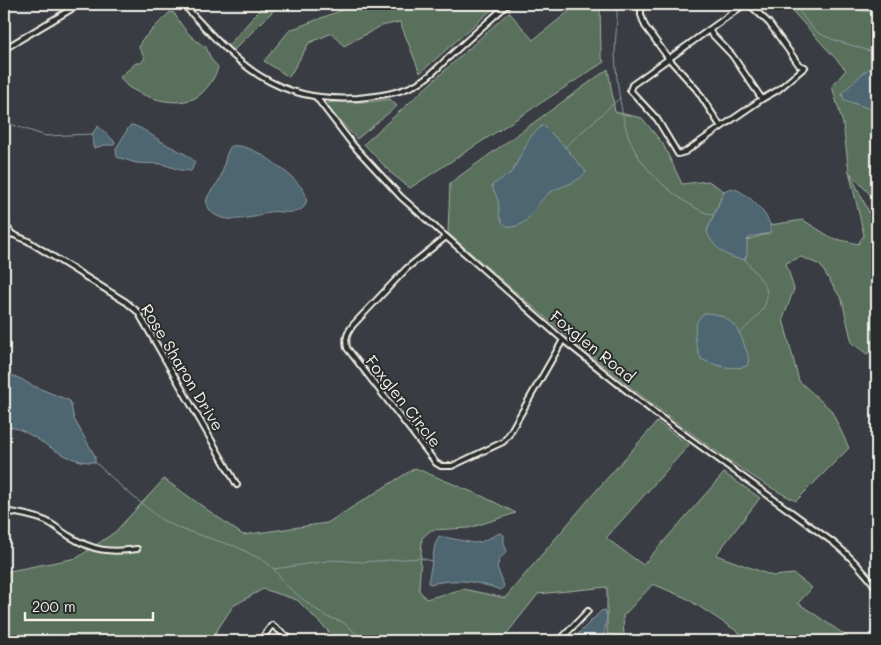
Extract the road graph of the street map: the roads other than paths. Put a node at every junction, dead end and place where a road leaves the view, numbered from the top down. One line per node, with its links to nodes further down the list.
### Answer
1 (80, 4): 7 (street)
2 (183, 4): 9 (street)
3 (508, 4): 9 (street)
4 (641, 4): 8 (street)
5 (747, 4): 6 (street); 10 (street)
6 (709, 31): 8 (street); 10 (street)
7 (4, 50)
8 (668, 59): 11 (street); 11 (street)
9 (316, 97): 14 (street, Foxglen Road)
10 (762, 100): 11 (street)
11 (721, 127)
12 (4, 223): 13 (street, Rose Sharon Drive)
13 (12, 234): 15 (street); 17 (street, Rose Sharon Drive)
14 (446, 237): 16 (street, Foxglen Road); 16 (street, Foxglen Circle)
15 (4, 238)
16 (563, 340): 20 (street, Foxglen Road)
17 (237, 485)
18 (4, 511): 19 (street)
19 (137, 549)
20 (877, 589)
21 (588, 611): 24 (street)
22 (260, 641): 23 (street)
23 (293, 641)
24 (559, 641)

